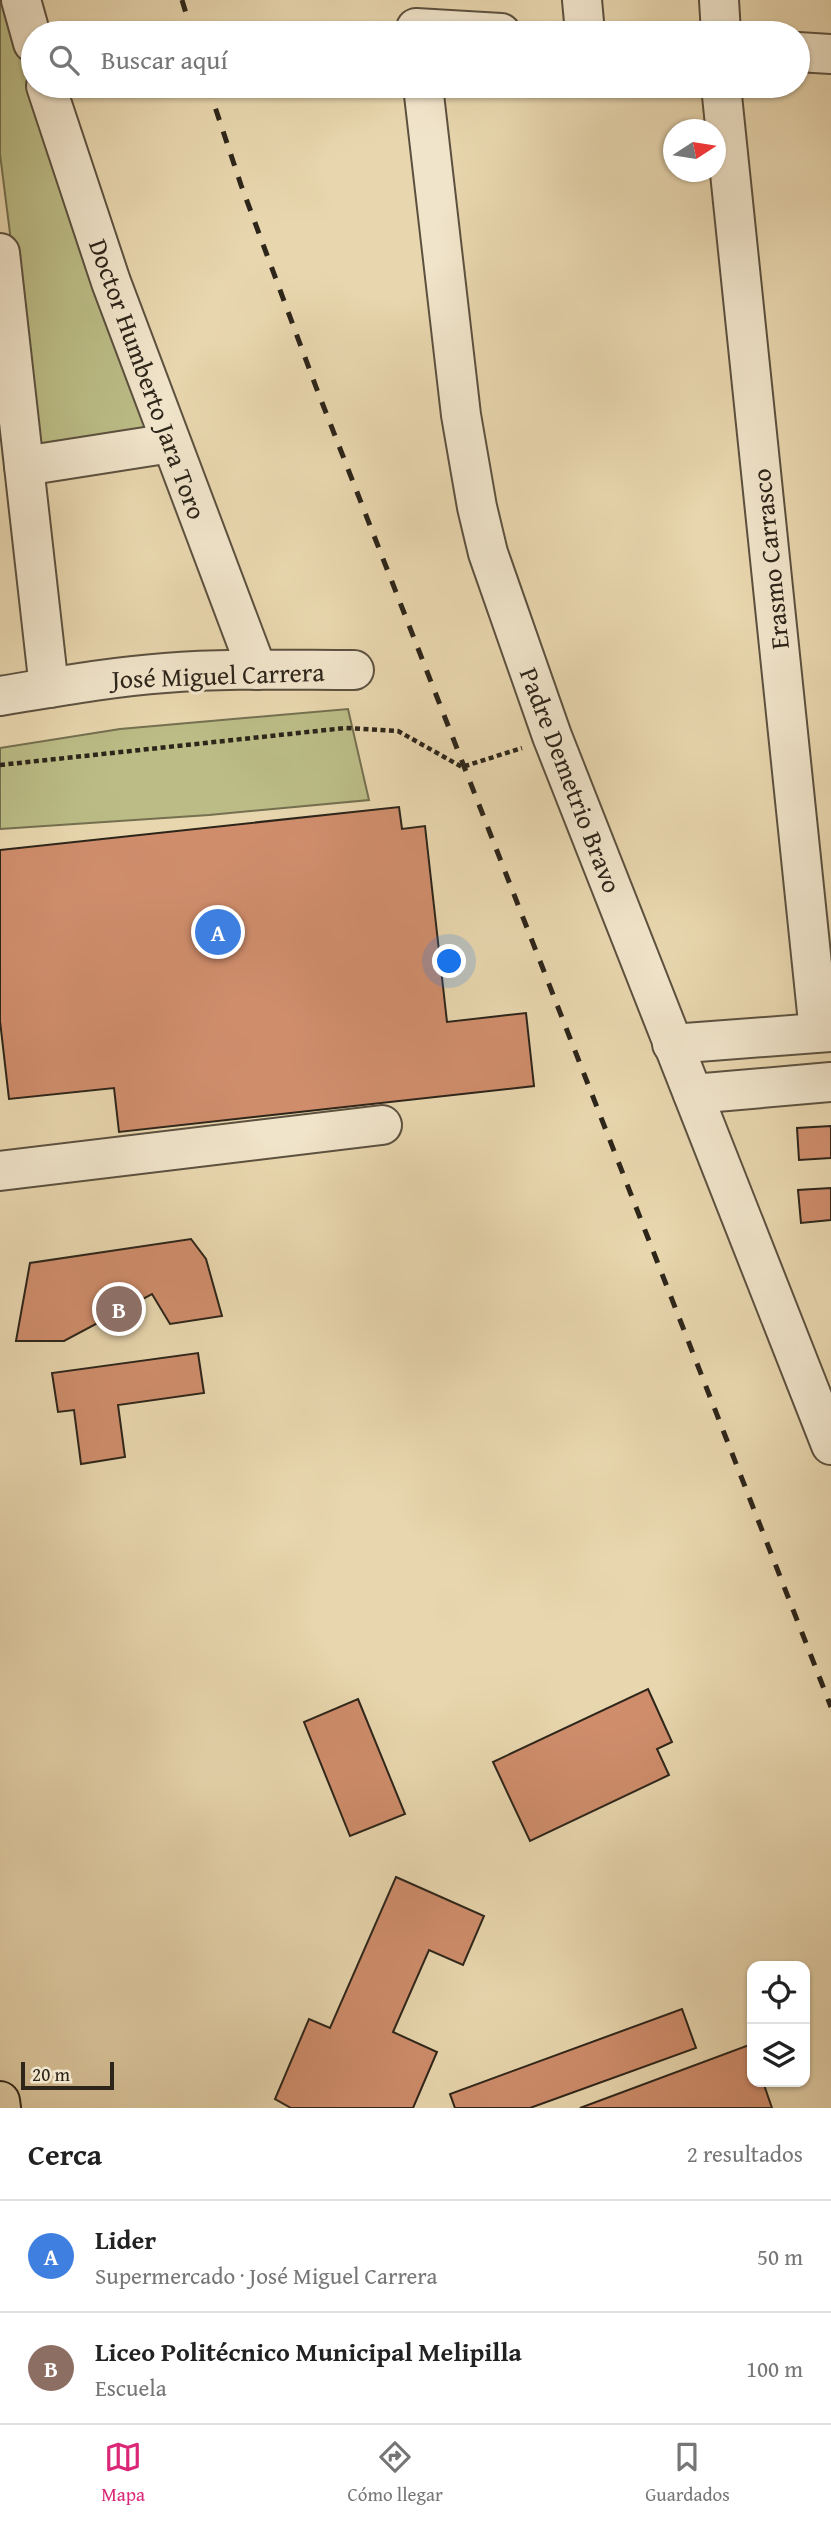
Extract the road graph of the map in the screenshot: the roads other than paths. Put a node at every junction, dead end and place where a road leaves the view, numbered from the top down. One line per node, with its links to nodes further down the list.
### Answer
1 (20, 0): 4 (street)
2 (582, 0): 5 (street)
3 (719, 0): 6 (street)
4 (26, 21)
5 (584, 21)
6 (720, 21)
7 (810, 53): 8 (street)
8 (831, 54)
9 (50, 98): 13 (street, Doctor Humberto Jara Toro)
10 (424, 98): 20 (street, Padre Demetrio Bravo)
11 (722, 98): 19 (street, Erasmo Carrasco)
12 (0, 253): 14 (street)
13 (171, 443): 14 (street); 15 (street, Doctor Humberto Jara Toro)
14 (24, 466): 17 (street)
15 (257, 670): 16 (street, José Miguel Carrera); 17 (street, José Miguel Carrera)
16 (354, 670)
17 (49, 688): 18 (street, José Miguel Carrera)
18 (0, 696)
19 (825, 1032): 20 (street)
20 (672, 1044): 22 (street, Padre Demetrio Bravo)
21 (831, 1082): 22 (street)
22 (693, 1094): 25 (street, Padre Demetrio Bravo)
23 (382, 1125): 24 (street)
24 (0, 1171)
25 (831, 1445)
26 (0, 2101): 27 (main road)
27 (1, 2108)

